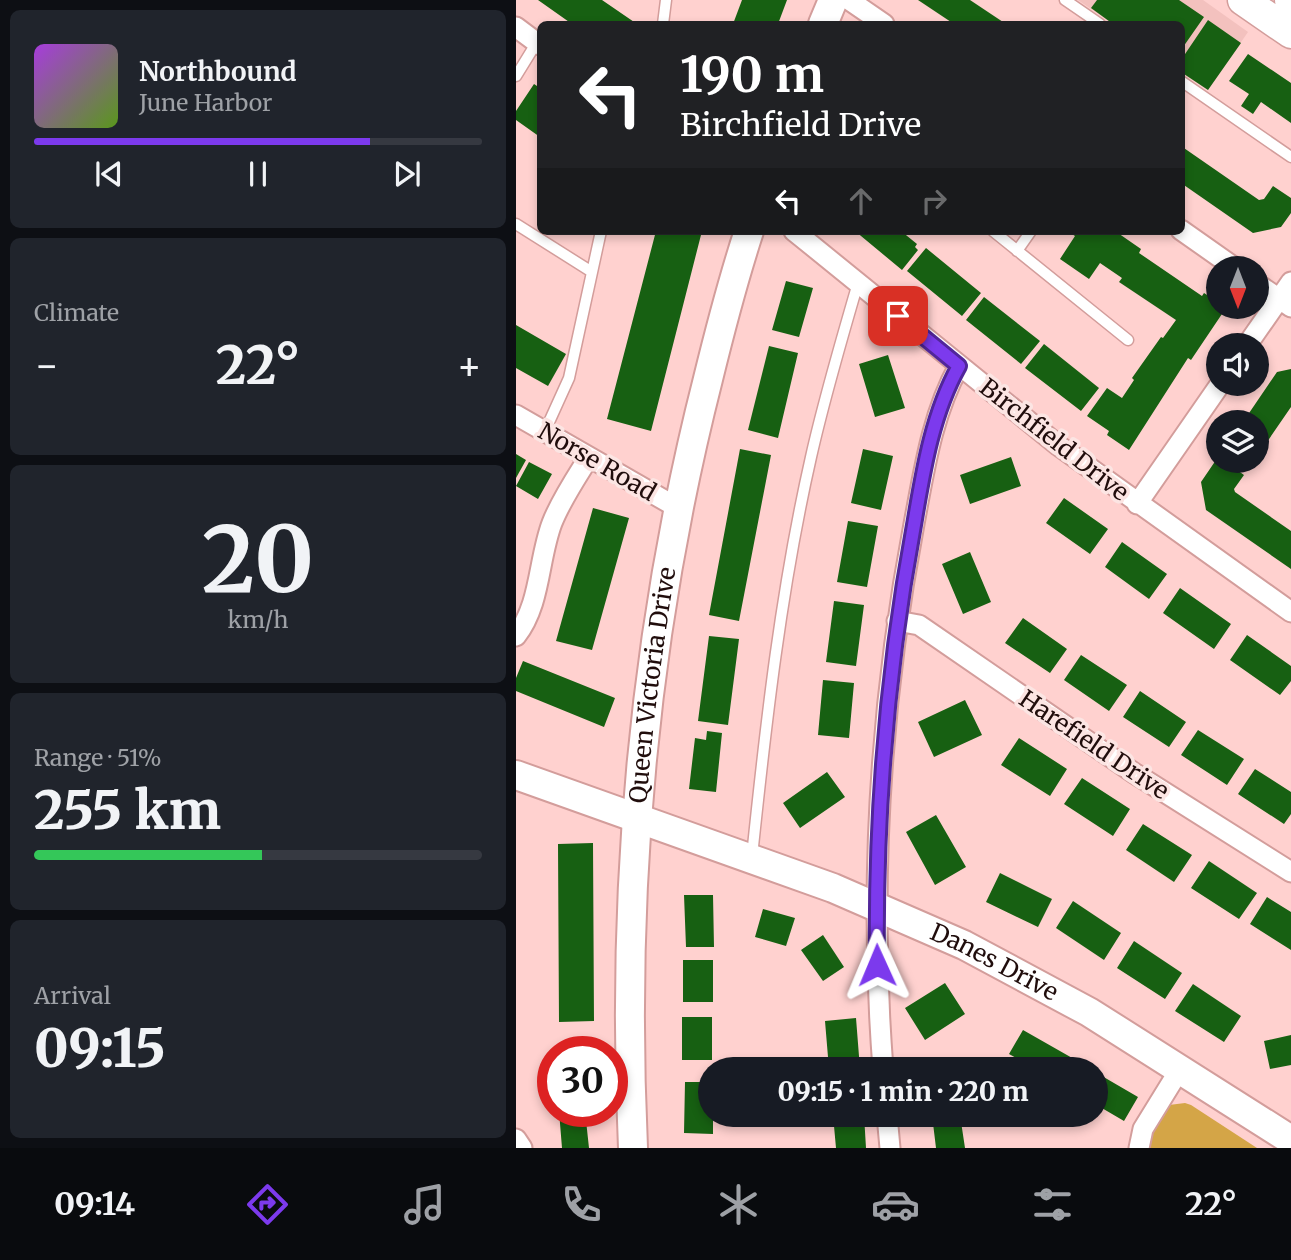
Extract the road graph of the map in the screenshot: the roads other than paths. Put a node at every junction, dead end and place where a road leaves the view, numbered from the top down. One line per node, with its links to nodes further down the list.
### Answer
1 (666, 0): 6 (lane)
2 (833, 0): 7 (street)
3 (849, 0): 8 (street)
4 (1065, 0): 9 (lane)
5 (1253, 3): 11 (main road)
6 (663, 21)
7 (824, 21)
8 (880, 21)
9 (1096, 21)
10 (516, 27): 12 (street)
11 (1291, 33)
12 (537, 42)
13 (537, 46): 14 (lane)
14 (516, 76)
15 (1185, 84): 16 (lane)
16 (1291, 157)
17 (516, 224): 26 (lane)
18 (1185, 233): 25 (street)
19 (600, 235): 26 (lane)
20 (748, 235): 39 (street, Queen Victoria Drive)
21 (799, 235): 27 (street, Birchfield Drive)
22 (998, 235): 24 (lane)
23 (1028, 235): 24 (lane)
24 (1017, 251): 32 (lane)
25 (1218, 256)
26 (592, 272): 36 (lane)
27 (858, 282): 33 (street, Birchfield Drive); 45 (lane)
28 (1291, 282): 30 (street)
29 (1269, 292): 30 (street)
30 (1285, 303): 31 (street)
31 (1258, 333)
32 (1128, 340)
33 (959, 366): 38 (street, Birchfield Drive); 41 (street)
34 (1212, 396): 38 (street)
35 (516, 415): 36 (street, Norse Road)
36 (545, 431): 37 (street, Norse Road)
37 (589, 457): 39 (street, Norse Road); 42 (street)
38 (1137, 504): 40 (street, Birchfield Drive)
39 (678, 508): 44 (street, Queen Victoria Drive)
40 (1291, 612)
41 (897, 621): 46 (street, Harefield Drive); 47 (street)
42 (516, 636)
43 (516, 775): 44 (street, Danes Drive)
44 (636, 819): 45 (street, Danes Drive); 54 (street, Queen Victoria Drive)
45 (752, 860): 47 (street, Danes Drive)
46 (1291, 872)
47 (876, 905): 48 (street); 49 (street, Danes Drive)
48 (882, 1057)
49 (1180, 1069): 52 (street, Danes Drive); 56 (street)
50 (888, 1127): 55 (street)
51 (516, 1139): 53 (street)
52 (1291, 1140)
53 (522, 1148)
54 (633, 1148)
55 (890, 1148)
56 (1138, 1148)

